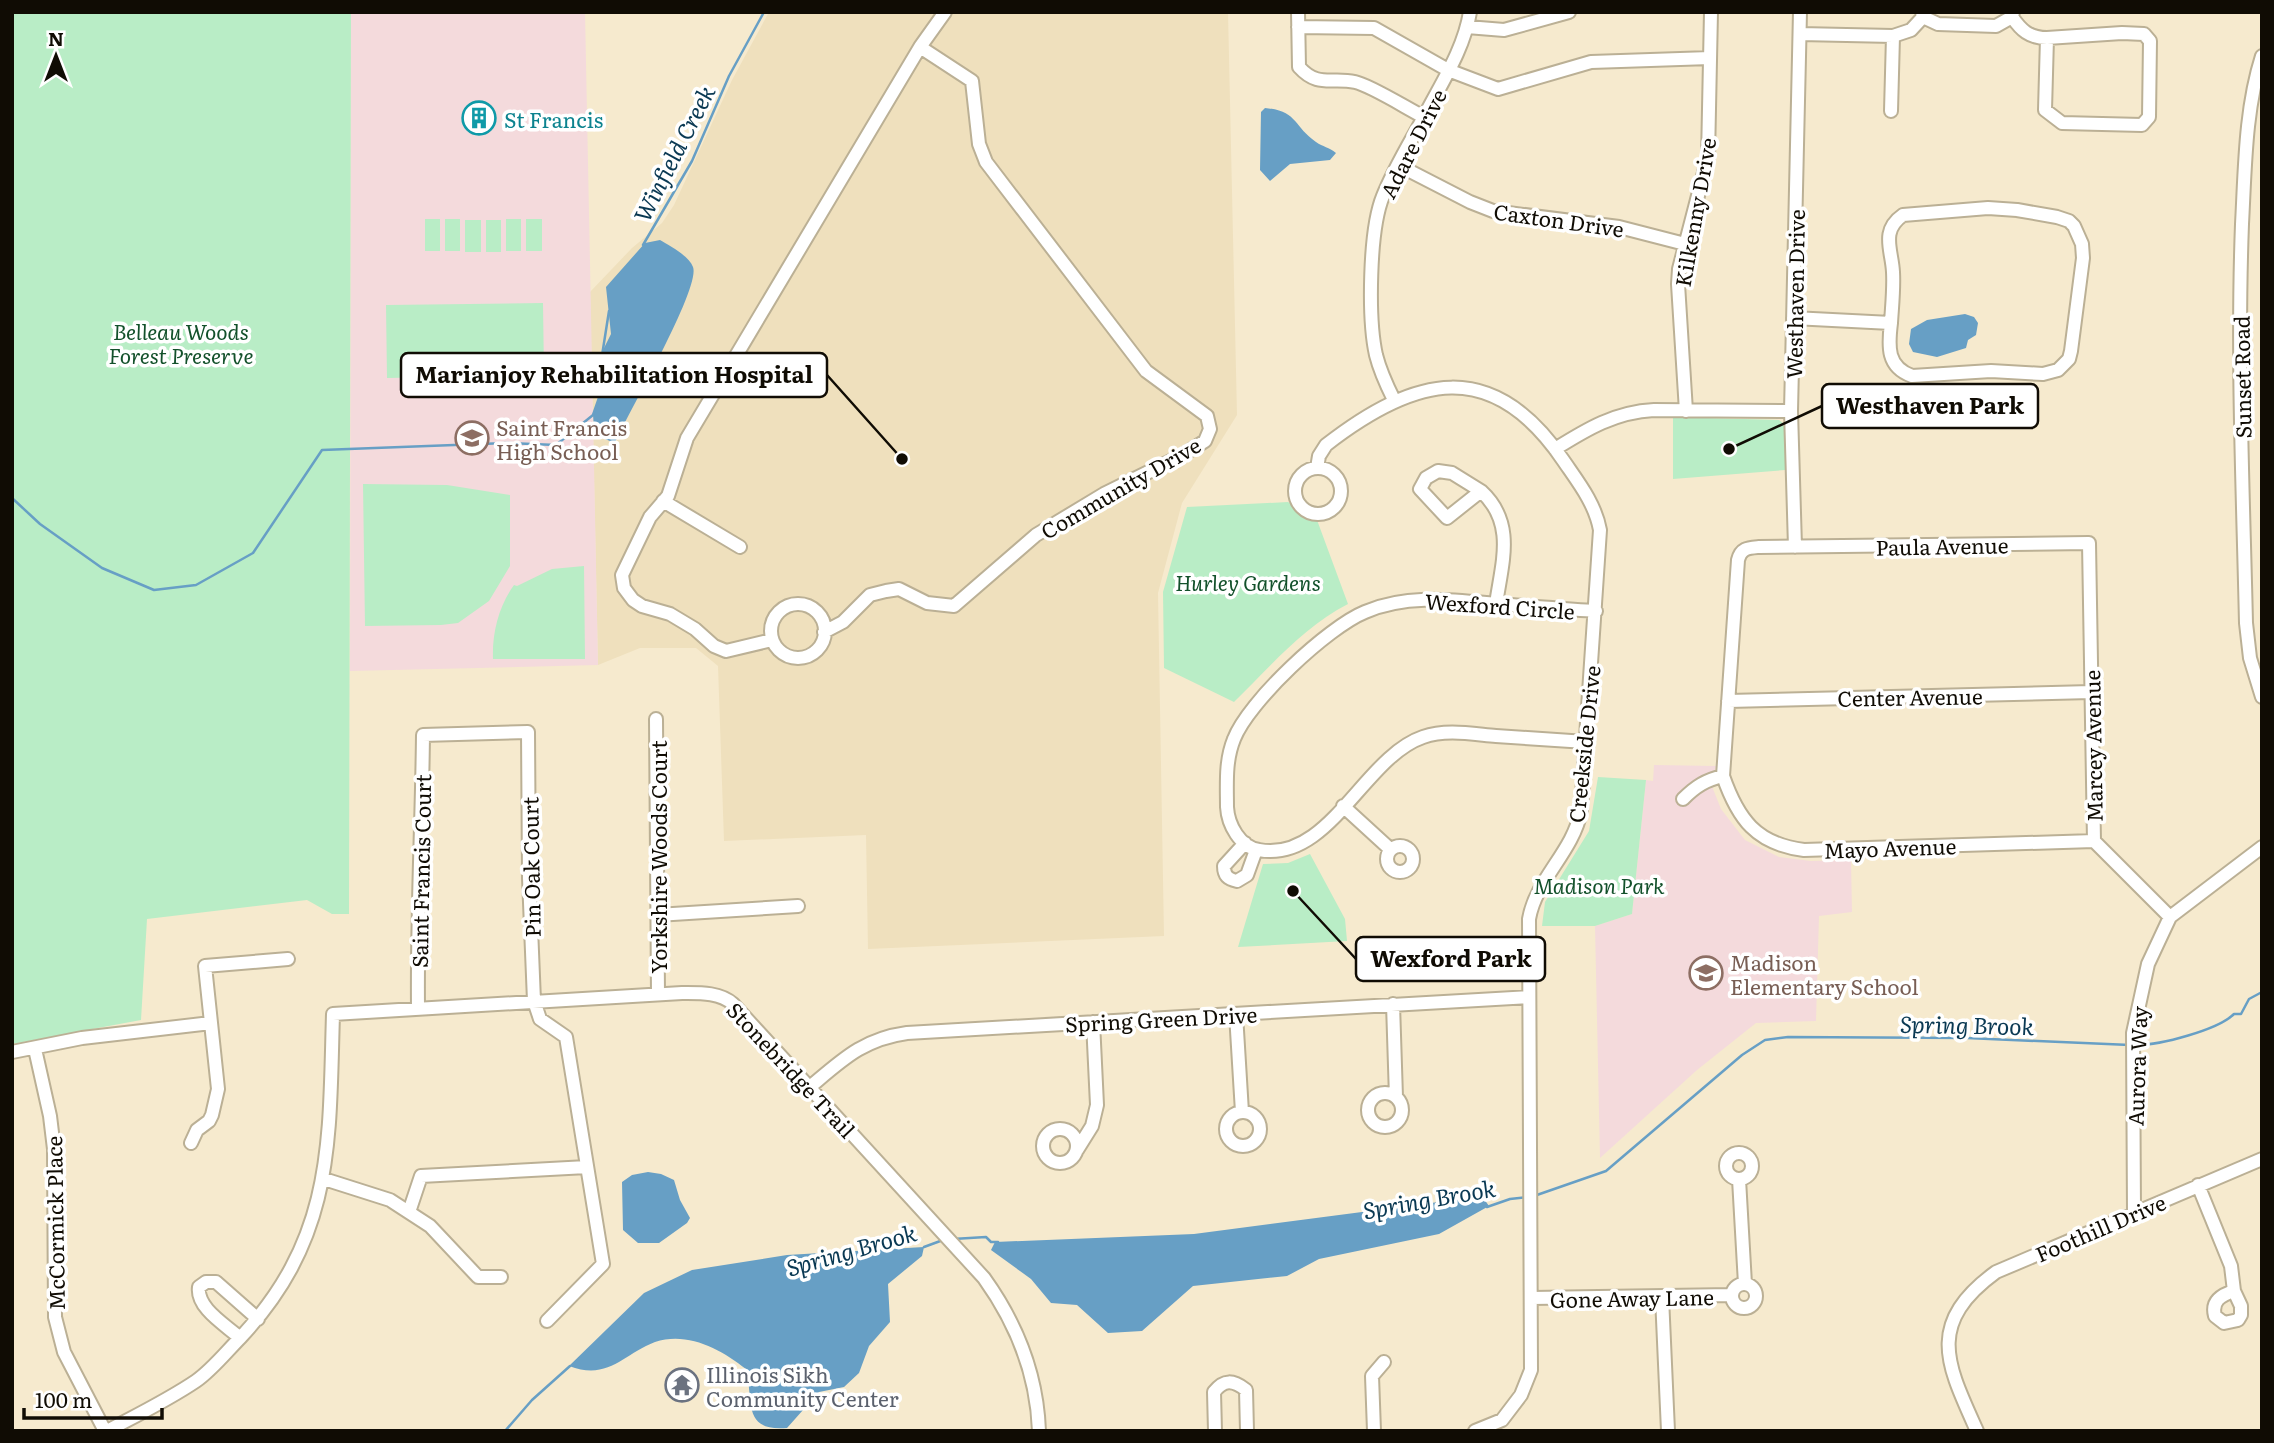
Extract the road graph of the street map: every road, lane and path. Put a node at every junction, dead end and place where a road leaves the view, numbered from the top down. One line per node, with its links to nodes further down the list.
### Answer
1 (945, 12): 14 (street)
2 (1298, 12): 9 (street)
3 (1469, 12): 10 (street, Adare Drive)
4 (1569, 12): 10 (street)
5 (1711, 12): 16 (street, Kilkenny Drive)
6 (1800, 12): 11 (street, Westhaven Drive)
7 (1922, 15): 8 (street); 12 (street)
8 (2012, 15): 13 (street)
9 (1298, 27): 17 (street); 19 (street)
10 (1467, 27): 17 (street, Adare Drive)
11 (1800, 34): 12 (street); 22 (street, Westhaven Drive)
12 (1893, 36): 18 (street)
13 (2047, 38): 13 (street)
14 (920, 47): 30 (street); 36 (street, Community Drive)
15 (2262, 56): 39 (street, Sunset Road)
16 (1710, 58): 17 (street); 21 (street, Kilkenny Drive)
17 (1448, 70): 19 (street, Adare Drive)
18 (1891, 110)
19 (1424, 117): 20 (street, Adare Drive)
20 (1398, 164): 21 (street, Caxton Drive); 24 (street, Adare Drive)
21 (1685, 244): 25 (street, Kilkenny Drive)
22 (1793, 318): 23 (street); 26 (street, Westhaven Drive)
23 (1891, 323): 23 (street)
24 (1394, 400): 27 (street, Creekside Drive); 28 (street, Creekside Drive)
25 (1686, 411): 26 (street); 27 (street)
26 (1791, 411): 33 (street, Westhaven Drive)
27 (1555, 449): 35 (street, Creekside Drive)
28 (1317, 468)
29 (1481, 491): 29 (street); 34 (street)
30 (663, 501): 32 (street); 37 (street)
31 (2089, 543): 33 (street, Paula Avenue); 38 (street, Marcey Avenue)
32 (740, 547)
33 (1795, 547): 40 (street)
34 (1496, 604): 35 (street, Wexford Circle); 48 (street, Wexford Circle)
35 (1596, 611): 43 (street, Creekside Drive)
36 (824, 632): 37 (street, Community Drive); 37 (street)
37 (772, 640)
38 (2091, 692): 40 (street, Center Avenue); 47 (street, Marcey Avenue)
39 (2262, 698)
40 (1728, 701): 44 (street)
41 (656, 719): 53 (street, Yorkshire Woods Court)
42 (528, 732): 58 (street, Pin Oak Court); 60 (street, Saint Francis Court)
43 (1586, 742): 46 (street); 57 (street, Creekside Drive)
44 (1723, 776): 45 (street); 47 (street, Mayo Avenue)
45 (1683, 799)
46 (1343, 806): 50 (street); 51 (street)
47 (2094, 841): 54 (street, Marcey Avenue)
48 (1245, 843): 51 (street, Wexford Circle); 51 (street)
49 (2262, 847): 54 (street, Aurora Way)
50 (1390, 849)
51 (1256, 850)
52 (798, 906): 53 (street)
53 (657, 915): 56 (street, Yorkshire Woods Court)
54 (2170, 917): 77 (street, Aurora Way)
55 (288, 959): 63 (street)
56 (657, 994): 58 (street, Stonebridge Trail); 66 (street, Stonebridge Trail)
57 (1529, 997): 59 (street, Spring Green Drive); 83 (street, Creekside Drive)
58 (534, 1001): 60 (street, Stonebridge Trail); 72 (street)
59 (1393, 1004): 61 (street, Spring Green Drive); 67 (street)
60 (418, 1007): 73 (street, Stonebridge Trail)
61 (1236, 1013): 62 (street, Spring Green Drive); 68 (street)
62 (1093, 1022): 66 (street, Spring Green Drive); 70 (street)
63 (211, 1023): 64 (street); 69 (street)
64 (35, 1049): 65 (street); 89 (street, McCormick Place)
65 (12, 1052)
66 (810, 1087): 90 (street, Stonebridge Trail)
67 (1396, 1097)
68 (1242, 1112)
69 (191, 1143)
70 (1077, 1150)
71 (2262, 1159): 75 (street, Foothill Drive)
72 (587, 1167): 76 (street); 85 (street)
73 (324, 1179): 76 (street); 84 (street)
74 (1739, 1179): 79 (street)
75 (2198, 1185): 77 (street, Foothill Drive); 80 (street)
76 (409, 1212): 78 (street)
77 (2134, 1212): 96 (street, Foothill Drive)
78 (500, 1277)
79 (1745, 1284): 81 (street); 81 (street)
80 (2234, 1291)
81 (1732, 1295): 82 (street, Gone Away Lane)
82 (1662, 1297): 83 (street, Gone Away Lane); 95 (street)
83 (1532, 1298): 88 (street, Creekside Drive)
84 (258, 1318): 86 (street); 86 (street)
85 (547, 1321)
86 (240, 1338): 89 (street)
87 (1384, 1362): 93 (street)
88 (1504, 1425): 94 (street, Creekside Drive)
89 (106, 1431)
90 (1039, 1431)
91 (1215, 1431): 92 (street)
92 (1247, 1431)
93 (1374, 1431)
94 (1475, 1431)
95 (1668, 1431)
96 (1977, 1431)

